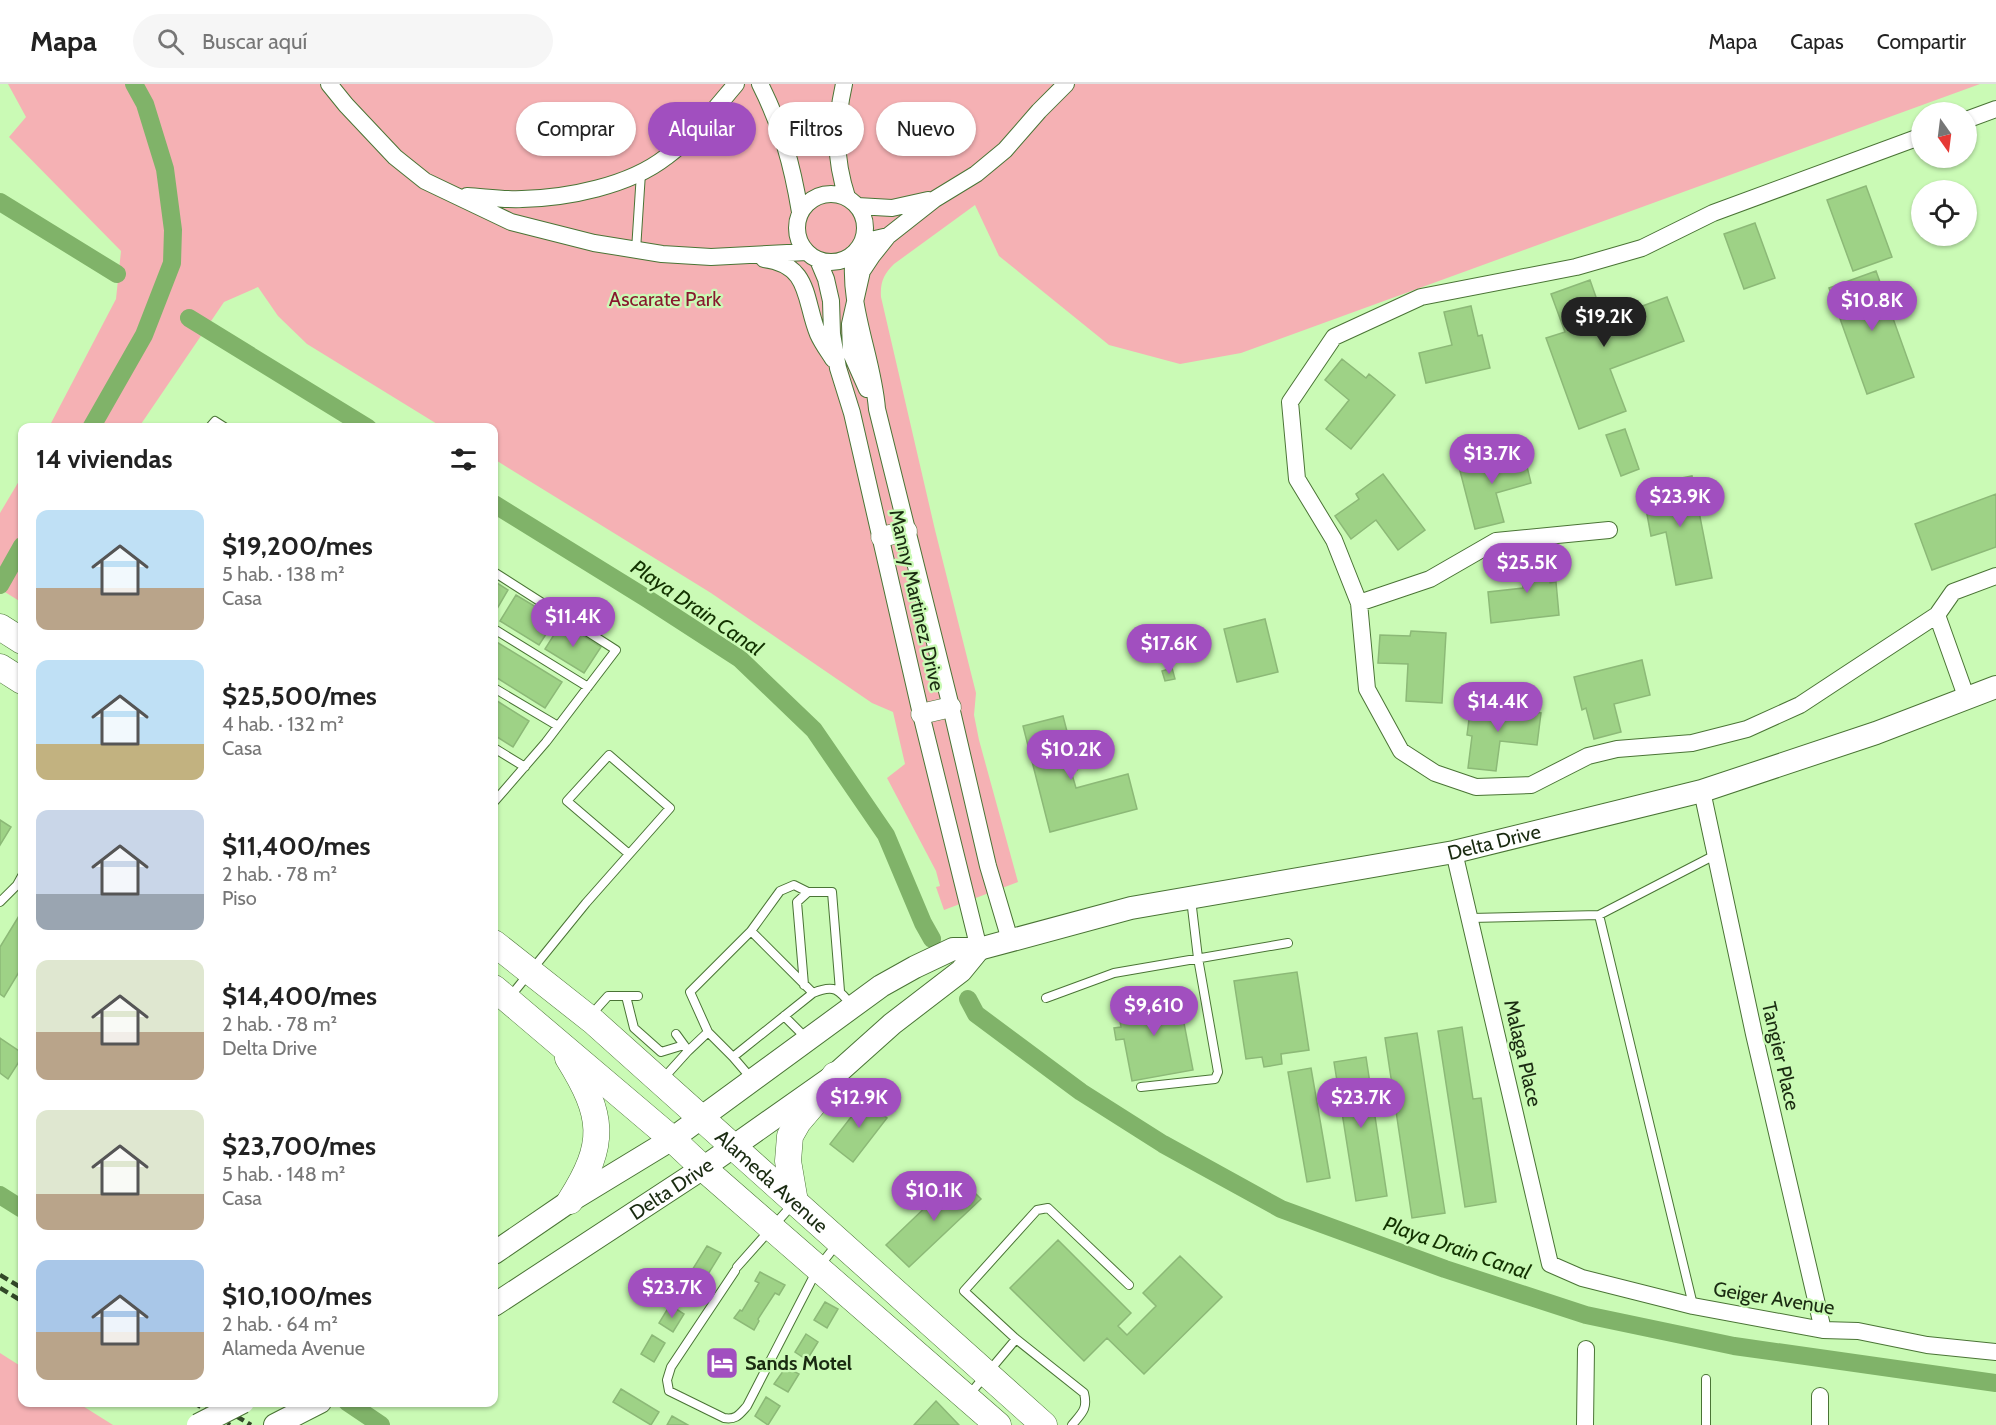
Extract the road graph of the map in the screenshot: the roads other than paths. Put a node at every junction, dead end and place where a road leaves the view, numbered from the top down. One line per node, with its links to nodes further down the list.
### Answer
1 (329, 84): 10 (street)
2 (736, 84): 9 (street)
3 (760, 84): 13 (street)
4 (844, 84): 12 (street)
5 (1066, 84): 11 (street)
6 (1996, 109): 7 (street)
7 (1977, 116)
8 (1911, 140): 26 (street)
9 (641, 173): 10 (street); 16 (lane)
10 (457, 196): 16 (street)
11 (935, 199): 12 (street); 14 (street)
12 (852, 202): 13 (street); 15 (street)
13 (800, 212): 18 (street)
14 (888, 236): 15 (street); 19 (street)
15 (858, 248): 18 (street); 19 (street, Manny Martinez Drive)
16 (636, 250): 17 (street)
17 (743, 256): 18 (street); 20 (street)
18 (812, 256): 20 (street, Manny Martinez Drive)
19 (855, 300): 22 (street, Manny Martinez Drive)
20 (838, 368): 23 (street, Manny Martinez Drive)
21 (1609, 530): 26 (street)
22 (907, 531): 23 (street); 37 (street, Manny Martinez Drive)
23 (881, 537): 38 (street, Manny Martinez Drive)
24 (498, 575): 33 (lane)
25 (1996, 576): 27 (street)
26 (1359, 603): 27 (street)
27 (1937, 615): 36 (street)
28 (0, 627): 30 (main road)
29 (498, 631): 33 (lane)
30 (18, 638)
31 (0, 667): 32 (main road)
32 (18, 678)
33 (588, 687): 39 (lane)
34 (1996, 687): 36 (main road, Delta Drive)
35 (498, 690): 39 (lane)
36 (1967, 699): 42 (main road, Delta Drive)
37 (951, 707): 38 (street); 54 (street, Manny Martinez Drive)
38 (921, 714): 57 (street, Manny Martinez Drive)
39 (558, 726): 41 (lane)
40 (498, 750): 41 (lane)
41 (525, 767): 43 (lane)
42 (1702, 791): 44 (main road, Delta Drive); 46 (street, Tangier Place)
43 (498, 797)
44 (1454, 852): 49 (main road, Delta Drive); 52 (street, Malaga Place)
45 (629, 854): 45 (lane); 59 (lane)
46 (1715, 855): 51 (lane); 94 (street, Tangier Place)
47 (18, 883): 50 (lane)
48 (808, 892): 53 (lane); 60 (lane); 66 (lane)
49 (1191, 898): 54 (main road, Delta Drive); 58 (lane)
50 (0, 902)
51 (1599, 915): 52 (lane); 93 (lane)
52 (1471, 918): 89 (street, Malaga Place)
53 (751, 931): 60 (lane); 69 (lane)
54 (1010, 940): 57 (main road, Delta Drive)
55 (1288, 943): 58 (lane)
56 (498, 946): 59 (main road, Alameda Avenue)
57 (979, 949): 66 (main road, Delta Drive); 70 (main road, Delta Drive)
58 (1198, 958): 65 (lane); 79 (lane)
59 (529, 973): 61 (lane); 68 (main road, Alameda Avenue)
60 (804, 985): 62 (lane)
61 (501, 993): 72 (main road, Alameda Avenue)
62 (813, 993): 66 (lane); 67 (lane)
63 (626, 996): 64 (lane); 68 (lane); 74 (lane)
64 (638, 996)
65 (1046, 998)
66 (851, 1000): 70 (main road); 73 (main road, Delta Drive)
67 (784, 1016): 73 (lane); 75 (lane)
68 (589, 1018): 78 (main road, Alameda Avenue)
69 (708, 1032): 74 (lane); 75 (lane)
70 (882, 1033): 76 (main road, Delta Drive)
71 (676, 1034): 74 (lane)
72 (557, 1040): 81 (main road, Alameda Avenue); 84 (main road)
73 (808, 1040): 77 (main road, Delta Drive)
74 (686, 1048): 78 (lane)
75 (732, 1057): 77 (lane)
76 (835, 1074): 82 (main road, Delta Drive); 85 (main road)
77 (753, 1080): 80 (main road, Delta Drive)
78 (661, 1081): 80 (main road, Alameda Avenue)
79 (1141, 1087)
80 (703, 1118): 81 (main road, Delta Drive); 82 (main road, Alameda Avenue)
81 (672, 1139): 83 (main road, Alameda Avenue); 84 (main road, Delta Drive)
82 (735, 1146): 83 (main road, Delta Drive); 85 (main road, Alameda Avenue)
83 (704, 1168): 86 (main road, Alameda Avenue); 92 (main road, Delta Drive)
84 (570, 1201): 88 (main road, Delta Drive)
85 (795, 1202): 86 (lane); 87 (main road, Alameda Avenue)
86 (771, 1227): 90 (main road, Alameda Avenue); 90 (lane)
87 (839, 1241): 90 (lane); 98 (main road, Alameda Avenue)
88 (498, 1250)
89 (1550, 1264): 93 (street, Geiger Avenue)
90 (818, 1268): 101 (main road, Alameda Avenue)
91 (1129, 1285): 95 (lane)
92 (498, 1302)
93 (1693, 1306): 94 (street, Geiger Avenue)
94 (1823, 1330): 97 (street, Geiger Avenue)
95 (1016, 1339): 98 (lane); 108 (lane)
96 (1586, 1349): 109 (street)
97 (1996, 1352)
98 (987, 1374): 101 (lane); 107 (main road, Alameda Avenue)
99 (1706, 1379): 110 (lane)
100 (1820, 1396): 111 (street)
101 (966, 1398): 106 (main road, Alameda Avenue)
102 (233, 1407): 104 (main road, bridge)
103 (310, 1407): 105 (main road)
104 (198, 1425)
105 (275, 1425)
106 (998, 1425)
107 (1044, 1425)
108 (1072, 1425)
109 (1585, 1425)
110 (1706, 1425)
111 (1820, 1425)

